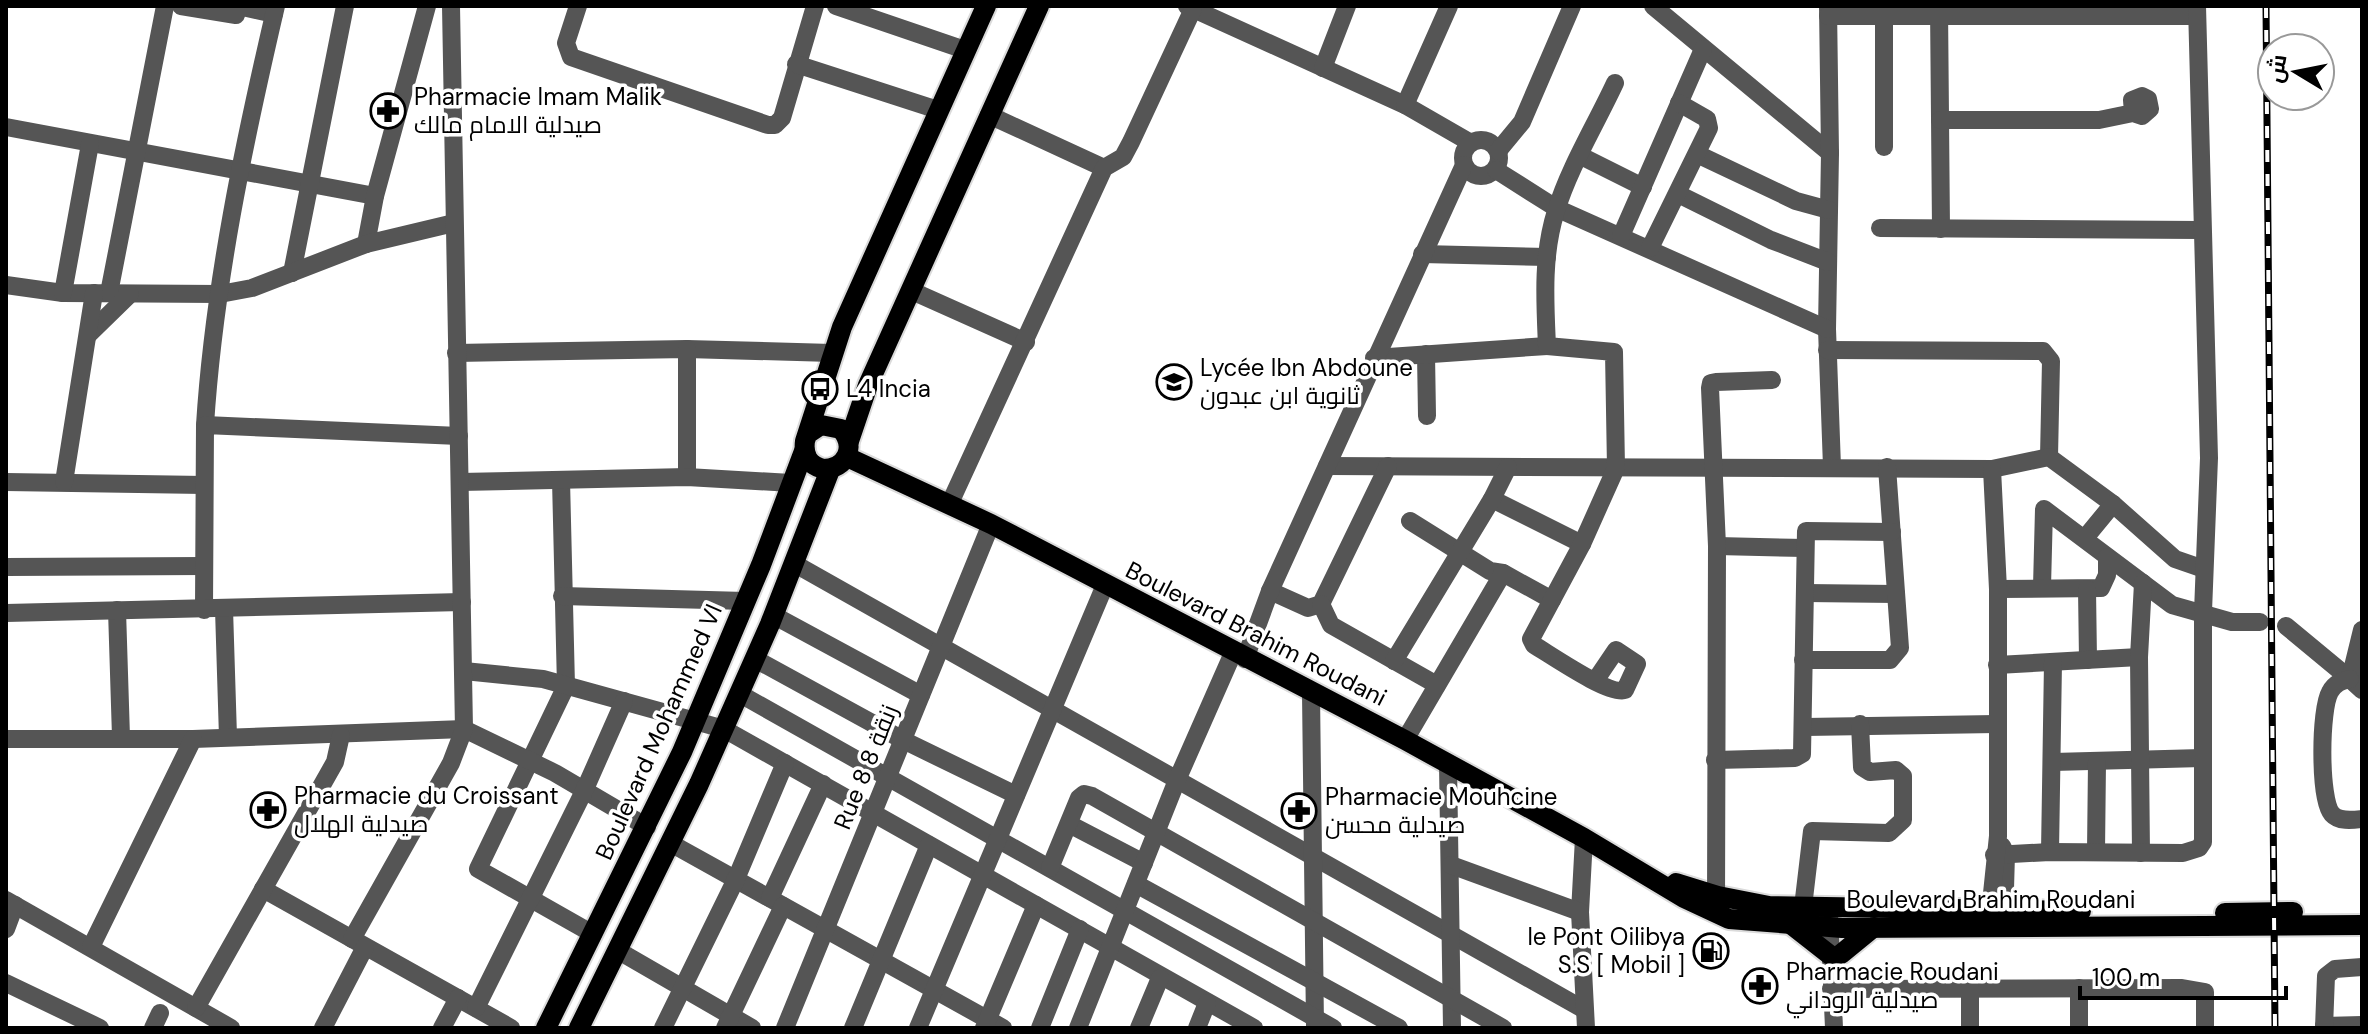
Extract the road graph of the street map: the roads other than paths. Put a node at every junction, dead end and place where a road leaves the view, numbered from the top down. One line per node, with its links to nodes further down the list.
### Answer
1 (165, 6): 38 (street)
2 (181, 6): 16 (street)
3 (345, 6): 46 (street)
4 (427, 6): 49 (street)
5 (451, 6): 52 (street)
6 (578, 6): 24 (street)
7 (815, 6): 24 (street)
8 (836, 6): 23 (street)
9 (986, 6): 23 (main road, Boulevard Mohammed VI)
10 (1039, 6): 31 (main road)
11 (1347, 6): 25 (street)
12 (1449, 6): 28 (street)
13 (1572, 6): 37 (street)
14 (1653, 6): 22 (street)
15 (1190, 8): 25 (street); 44 (street)
16 (275, 10): 43 (street)
17 (1884, 10): 18 (street); 19 (street); 36 (street)
18 (1828, 11): 39 (street)
19 (1939, 11): 20 (street); 32 (street)
20 (2031, 11): 21 (street)
21 (2197, 11): 55 (street)
22 (1703, 49): 27 (street); 39 (street)
23 (965, 50): 29 (main road, Boulevard Mohammed VI)
24 (796, 64): 29 (street)
25 (1323, 68): 28 (street)
26 (1615, 83): 41 (street)
27 (1679, 103): 40 (street); 47 (street)
28 (1405, 105): 34 (street)
29 (938, 110): 76 (main road, Boulevard Mohammed VI)
30 (2133, 113): 32 (street)
31 (989, 115): 44 (street); 64 (main road)
32 (1940, 120): 54 (street)
33 (6, 127): 35 (street)
34 (1471, 143): 37 (street); 42 (street)
35 (90, 144): 38 (street); 65 (street)
36 (1884, 147)
37 (1498, 151): 45 (street)
38 (135, 152): 43 (street); 66 (street)
39 (1830, 153): 51 (street)
40 (1697, 154): 48 (street); 51 (street)
41 (1581, 156): 47 (street); 50 (street)
42 (1464, 165): 45 (street); 59 (street)
43 (242, 168): 46 (street); 68 (street)
44 (1104, 168): 71 (street)
45 (1496, 170): 50 (street)
46 (309, 183): 49 (street); 62 (street)
47 (1643, 187): 56 (street)
48 (1678, 194): 58 (street); 61 (street)
49 (375, 196): 57 (street)
50 (1556, 208): 56 (street); 60 (street)
51 (1829, 210): 61 (street)
52 (454, 223): 57 (street); 75 (street)
53 (1880, 228): 54 (street)
54 (1941, 229): 55 (street)
55 (2201, 230): 117 (street)
56 (1621, 236): 58 (street)
57 (366, 244): 62 (street)
58 (1650, 248): 69 (street)
59 (1422, 254): 60 (street); 78 (street)
60 (1547, 257): 72 (street)
61 (1828, 262): 69 (street)
62 (292, 273): 68 (street)
63 (6, 285): 65 (street)
64 (912, 291): 71 (street); 84 (main road)
65 (63, 293): 66 (street)
66 (101, 293): 67 (street); 70 (street)
67 (130, 294): 68 (street); 70 (street)
68 (220, 294): 81 (street)
69 (1827, 329): 74 (street)
70 (89, 334): 98 (street)
71 (1026, 342): 103 (street)
72 (1547, 346): 77 (street); 91 (street)
73 (687, 349): 75 (street); 76 (street); 95 (street)
74 (1827, 350): 85 (street); 89 (street)
75 (456, 353): 82 (street)
76 (832, 353): 83 (main road, Boulevard Mohammed VI)
77 (1426, 354): 78 (street); 80 (street)
78 (1374, 358): 86 (street)
79 (1772, 380): 92 (street)
80 (1427, 416)
81 (205, 425): 82 (street); 101 (street)
82 (459, 436): 99 (street)
83 (806, 442): 84 (main road); 94 (main road); 100 (main road, Boulevard Mohammed VI)
84 (848, 449): 94 (main road); 103 (main road, Boulevard Brahim Roudani)
85 (2049, 457): 93 (street); 104 (street)
86 (1327, 466): 87 (street); 124 (street)
87 (1388, 466): 88 (street); 130 (street)
88 (1508, 467): 91 (street); 102 (street)
89 (1832, 467): 90 (street); 92 (street)
90 (1887, 467): 93 (street); 107 (street)
91 (1616, 468): 92 (street); 109 (street)
92 (1714, 469): 110 (street)
93 (1992, 469): 122 (street)
94 (830, 470): 114 (main road)
95 (687, 477): 96 (street); 100 (street)
96 (561, 480): 99 (street); 127 (street)
97 (6, 482): 98 (street)
98 (64, 482): 101 (street)
99 (460, 482): 129 (street)
100 (791, 483): 128 (main road, Boulevard Mohammed VI)
101 (204, 485): 115 (street)
102 (1492, 499): 109 (street); 112 (street)
103 (950, 503): 106 (main road, Boulevard Brahim Roudani)
104 (2113, 504): 108 (street); 117 (street)
105 (1410, 521): 112 (street)
106 (991, 524): 120 (main road, Boulevard Brahim Roudani); 143 (street, Rue 8 8 زنقة)
107 (1892, 532): 111 (street); 126 (street)
108 (2085, 538): 113 (street); 121 (street)
109 (1582, 544): 133 (street)
110 (1717, 546): 111 (street); 177 (street)
111 (1805, 548): 125 (street)
112 (1458, 552): 118 (street); 149 (street)
113 (2107, 557): 119 (street); 123 (street)
114 (795, 564): 139 (main road); 143 (street)
115 (204, 566): 116 (street); 136 (street)
116 (6, 567)
117 (2204, 569): 137 (street)
118 (1496, 576): 133 (street); 155 (street)
119 (2143, 583): 131 (street); 132 (street)
120 (1105, 585): 144 (main road, Boulevard Brahim Roudani); 161 (street)
121 (2042, 587): 122 (street); 123 (street)
122 (1998, 589): 151 (street)
123 (2087, 589): 148 (street)
124 (1270, 591): 130 (street); 144 (street)
125 (1805, 593): 126 (street); 147 (street)
126 (1896, 594): 147 (street)
127 (562, 596): 128 (street); 156 (street)
128 (745, 601): 162 (main road, Boulevard Mohammed VI)
129 (462, 602): 134 (street); 152 (street)
130 (1321, 604): 149 (street)
131 (2141, 604): 132 (street); 145 (street)
132 (2172, 605): 137 (street)
133 (1549, 606): 153 (street)
134 (224, 609): 136 (street); 170 (street)
135 (117, 610): 136 (street); 138 (street); 169 (street)
136 (204, 610)
137 (2203, 612): 140 (street); 175 (street)
138 (6, 613)
139 (773, 615): 146 (main road); 159 (street)
140 (2260, 622)
141 (2286, 626): 154 (street)
142 (2362, 630): 154 (street)
143 (940, 647): 159 (street, Rue 8 8 زنقة); 161 (street)
144 (1239, 656): 157 (main road, Boulevard Brahim Roudani); 184 (street)
145 (2139, 657): 148 (street); 176 (street)
146 (755, 659): 158 (main road); 173 (street)
147 (1803, 660): 165 (street)
148 (2088, 660): 150 (street)
149 (1394, 661): 155 (street)
150 (2053, 662): 151 (street); 179 (street)
151 (1997, 665): 164 (street)
152 (464, 671): 156 (street); 166 (street)
153 (1595, 681)
154 (2356, 684): 189 (street)
155 (1437, 685): 174 (street)
156 (566, 686): 160 (street); 178 (street)
157 (1311, 693): 174 (main road, Boulevard Brahim Roudani); 201 (street)
158 (740, 694): 167 (main road); 183 (street)
159 (921, 695): 173 (street, Rue 8 8 زنقة)
160 (624, 701): 162 (street); 186 (street)
161 (1052, 709): 184 (street); 187 (street)
162 (695, 719): 167 (street); 191 (main road, Boulevard Mohammed VI)
163 (1860, 724): 164 (street); 165 (street); 217 (street)
164 (1996, 724): 200 (street)
165 (1805, 727): 177 (street)
166 (464, 729): 168 (street); 178 (street); 228 (street)
167 (724, 729): 181 (street); 195 (main road)
168 (341, 735): 170 (street); 208 (street)
169 (121, 737): 171 (street); 172 (street)
170 (228, 737): 172 (street)
171 (6, 739)
172 (193, 739): 229 (street)
173 (903, 740): 183 (street, Rue 8 8 زنقة); 187 (street)
174 (1405, 740): 182 (main road, Boulevard Brahim Roudani)
175 (2202, 758): 176 (street); 199 (street)
176 (2139, 759): 180 (street); 199 (street)
177 (1715, 760): 213 (street)
178 (532, 761): 186 (street); 209 (street)
179 (2053, 762): 180 (street); 197 (street)
180 (2097, 762): 198 (street)
181 (785, 763): 185 (street); 206 (street)
182 (1448, 764): 193 (main road, Boulevard Brahim Roudani); 203 (street)
183 (888, 776): 188 (street, Rue 8 8 زنقة); 194 (street)
184 (1177, 780): 192 (street); 201 (street)
185 (823, 784): 188 (street); 210 (street)
186 (585, 789): 191 (street); 209 (street)
187 (1016, 795): 194 (street)
188 (874, 814): 196 (street); 224 (street, Rue 8 8 زنقة)
189 (2362, 819)
190 (1069, 824): 192 (street); 202 (street); 204 (street)
191 (647, 827): 226 (main road, Boulevard Mohammed VI)
192 (1157, 832): 202 (street); 220 (street)
193 (1584, 838): 213 (main road, Boulevard Brahim Roudani); 215 (street)
194 (997, 839): 204 (street); 205 (street)
195 (672, 844): 206 (street); 231 (main road)
196 (929, 845): 205 (street); 233 (street)
197 (2050, 852): 198 (street); 200 (street)
198 (2096, 852): 199 (street)
199 (2141, 853)
200 (2000, 855): 219 (street)
201 (1314, 859): 220 (street); 227 (street)
202 (1144, 863): 207 (street)
203 (1451, 865): 215 (street); 227 (street)
204 (1050, 868): 216 (street)
205 (982, 876): 212 (street); 241 (street)
206 (736, 879): 210 (street); 238 (street)
207 (1136, 884): 216 (street); 237 (street)
208 (263, 889): 228 (street); 246 (street)
209 (532, 900): 226 (street); 247 (street)
210 (776, 902): 224 (street); 249 (street)
211 (11, 903): 223 (street); 229 (street)
212 (1036, 905): 225 (street); 251 (street)
213 (1716, 905): 217 (main road, Boulevard Brahim Roudani)
214 (2362, 911): 219 (main road, Boulevard Brahim Roudani)
215 (1580, 912): 248 (street)
216 (1125, 913): 230 (street); 250 (street)
217 (1798, 916): 218 (main road, Boulevard Brahim Roudani); 232 (main road)
218 (1836, 918): 219 (main road, Boulevard Brahim Roudani); 222 (main road, Boulevard Brahim Roudani); 232 (street)
219 (1997, 918): 221 (main road, Boulevard Brahim Roudani); 222 (main road, Boulevard Brahim Roudani)
220 (1314, 921): 237 (street); 244 (street)
221 (2362, 925)
222 (1874, 927): 232 (main road)
223 (6, 929)
224 (826, 929): 233 (street); 263 (street, Rue 8 8 زنقة)
225 (1080, 929): 230 (street); 266 (street)
226 (593, 934): 259 (main road, Boulevard Mohammed VI)
227 (1453, 936): 244 (street); 248 (street)
228 (359, 943): 243 (street); 256 (street)
229 (91, 947): 246 (street)
230 (1111, 949): 235 (street); 267 (street)
231 (617, 950): 238 (street); 260 (main road)
232 (1836, 954): 242 (street)
233 (881, 960): 241 (street); 264 (street)
234 (2362, 967): 253 (street)
235 (1160, 978): 245 (street); 268 (street)
236 (6, 983): 254 (street)
237 (1317, 984): 250 (street); 272 (street)
238 (682, 988): 249 (street); 261 (street)
239 (1970, 988): 240 (street); 242 (street); 276 (street)
240 (2079, 988): 277 (street); 278 (street)
241 (934, 989): 251 (street); 265 (street)
242 (1835, 996): 275 (street)
243 (458, 998): 247 (street); 257 (street)
244 (1452, 1000): 273 (street); 274 (street)
245 (1207, 1003): 269 (street); 270 (street)
246 (196, 1008): 255 (street)
247 (476, 1008): 258 (street)
248 (1584, 1019)
249 (728, 1022): 262 (street)
250 (1315, 1023): 271 (street)
251 (992, 1025)
252 (2362, 1025): 253 (street)
253 (2324, 1027)
254 (100, 1028)
255 (231, 1028)
256 (323, 1028)
257 (442, 1028)
258 (511, 1028)
259 (546, 1028)
260 (579, 1028)
261 (663, 1028)
262 (752, 1028)
263 (785, 1028)
264 (853, 1028)
265 (918, 1028)
266 (1040, 1028)
267 (1078, 1028)
268 (1139, 1028)
269 (1197, 1028)
270 (1254, 1028)
271 (1333, 1028)
272 (1399, 1028)
273 (1452, 1028)
274 (1503, 1028)
275 (1834, 1028)
276 (1970, 1028)
277 (2079, 1028)
278 (2205, 1028)

